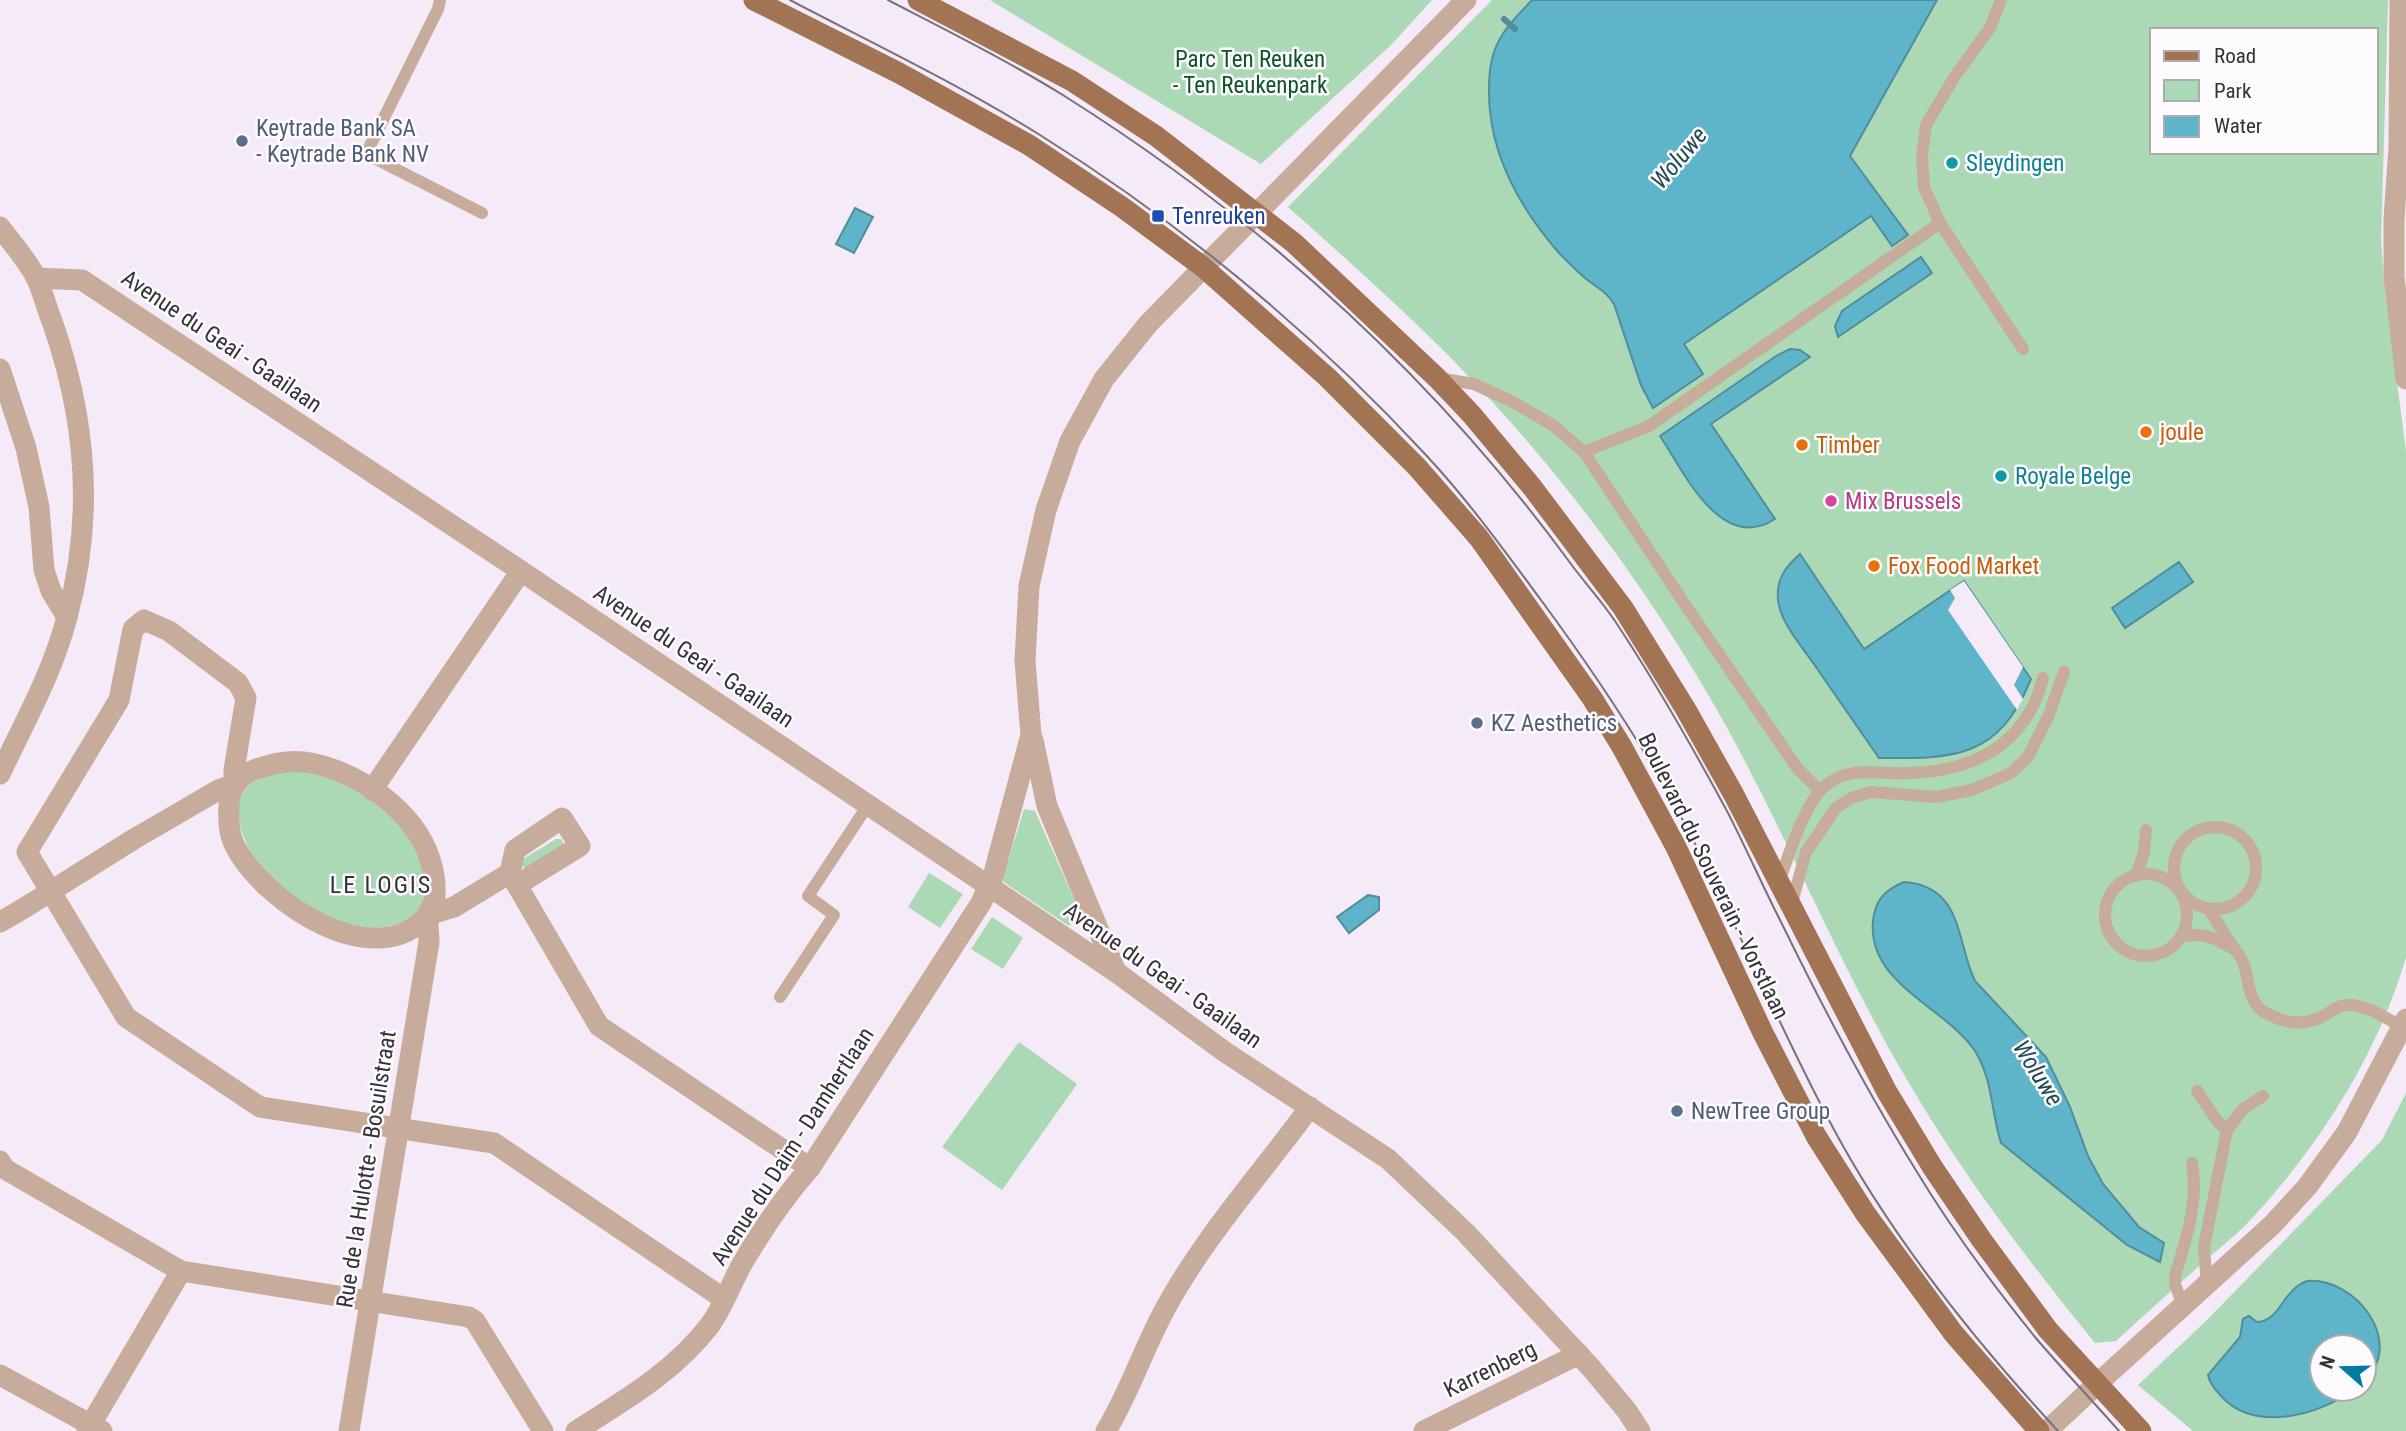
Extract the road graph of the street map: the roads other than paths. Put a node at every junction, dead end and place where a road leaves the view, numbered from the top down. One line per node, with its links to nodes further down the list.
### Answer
1 (440, 0): 10 (lane)
2 (754, 0): 13 (main road, Boulevard du Souverain - Vorstlaan)
3 (918, 0): 9 (main road)
4 (1466, 0): 9 (street)
5 (2001, 0): 11 (lane)
6 (2400, 0): 7 (street)
7 (2402, 147): 8 (street)
8 (2401, 204): 18 (street)
9 (1255, 212): 13 (street); 17 (main road)
10 (482, 213)
11 (1940, 223): 15 (lane); 21 (lane)
12 (0, 227): 14 (street)
13 (1203, 267): 26 (street); 70 (main road, Boulevard du Souverain - Vorstlaan)
14 (36, 278): 22 (street, Avenue du Geai - Gaailaan); 23 (street)
15 (2023, 349)
16 (0, 369): 20 (street)
17 (1437, 378): 21 (lane); 34 (main road)
18 (2406, 379)
19 (0, 419): 20 (street)
20 (26, 448): 23 (street)
21 (1584, 452): 30 (lane)
22 (521, 571): 29 (street); 31 (street, Avenue du Geai - Gaailaan)
23 (67, 617): 27 (street)
24 (2064, 672): 38 (lane)
25 (2043, 678): 30 (lane)
26 (1031, 734): 35 (street, Avenue du Daim - Damhertlaan); 44 (street)
27 (0, 774)
28 (234, 785): 29 (street); 36 (street); 36 (street); 40 (street)
29 (372, 790): 40 (street)
30 (1820, 791): 34 (lane)
31 (868, 805): 35 (street, Avenue du Geai - Gaailaan); 45 (lane)
32 (2146, 830): 33 (lane)
33 (2136, 876): 37 (lane); 42 (lane)
34 (1779, 883): 38 (main road)
35 (989, 887): 44 (street, Avenue du Geai - Gaailaan); 54 (street, Avenue du Daim - Damhertlaan)
36 (50, 892): 41 (street); 50 (street)
37 (2181, 892): 39 (lane); 39 (lane); 42 (lane)
38 (1791, 907): 62 (main road)
39 (2209, 910): 43 (lane)
40 (428, 915): 50 (street, Rue de la Hulotte - Bosuilstraat); 54 (street)
41 (0, 922)
42 (2181, 937): 43 (lane)
43 (2236, 951): 46 (lane)
44 (1116, 972): 49 (street, Avenue du Geai - Gaailaan)
45 (780, 997)
46 (2404, 1023): 56 (street)
47 (2197, 1091): 51 (lane)
48 (2263, 1096): 51 (lane)
49 (1310, 1107): 60 (street, Avenue du Geai - Gaailaan); 67 (street)
50 (399, 1126): 57 (street); 58 (street, Rue de la Hulotte - Bosuilstraat)
51 (2227, 1130): 56 (lane)
52 (2192, 1163): 59 (lane)
53 (2, 1167): 55 (street)
54 (810, 1168): 57 (street, Avenue du Daim - Damhertlaan)
55 (181, 1271): 58 (street); 63 (street)
56 (2207, 1284): 59 (street)
57 (724, 1299): 66 (street, Avenue du Daim - Damhertlaan)
58 (371, 1302): 64 (street, Rue de la Hulotte - Bosuilstraat); 65 (street)
59 (2183, 1306): 62 (street)
60 (1578, 1354): 68 (street, Karrenberg); 69 (street, Avenue du Geai - Gaailaan)
61 (0, 1375): 63 (street)
62 (2097, 1384): 71 (street); 72 (main road)
63 (93, 1429)
64 (349, 1431)
65 (543, 1431)
66 (576, 1431)
67 (1106, 1431)
68 (1424, 1431)
69 (1640, 1431)
70 (2039, 1431)
71 (2047, 1431)
72 (2141, 1431)

